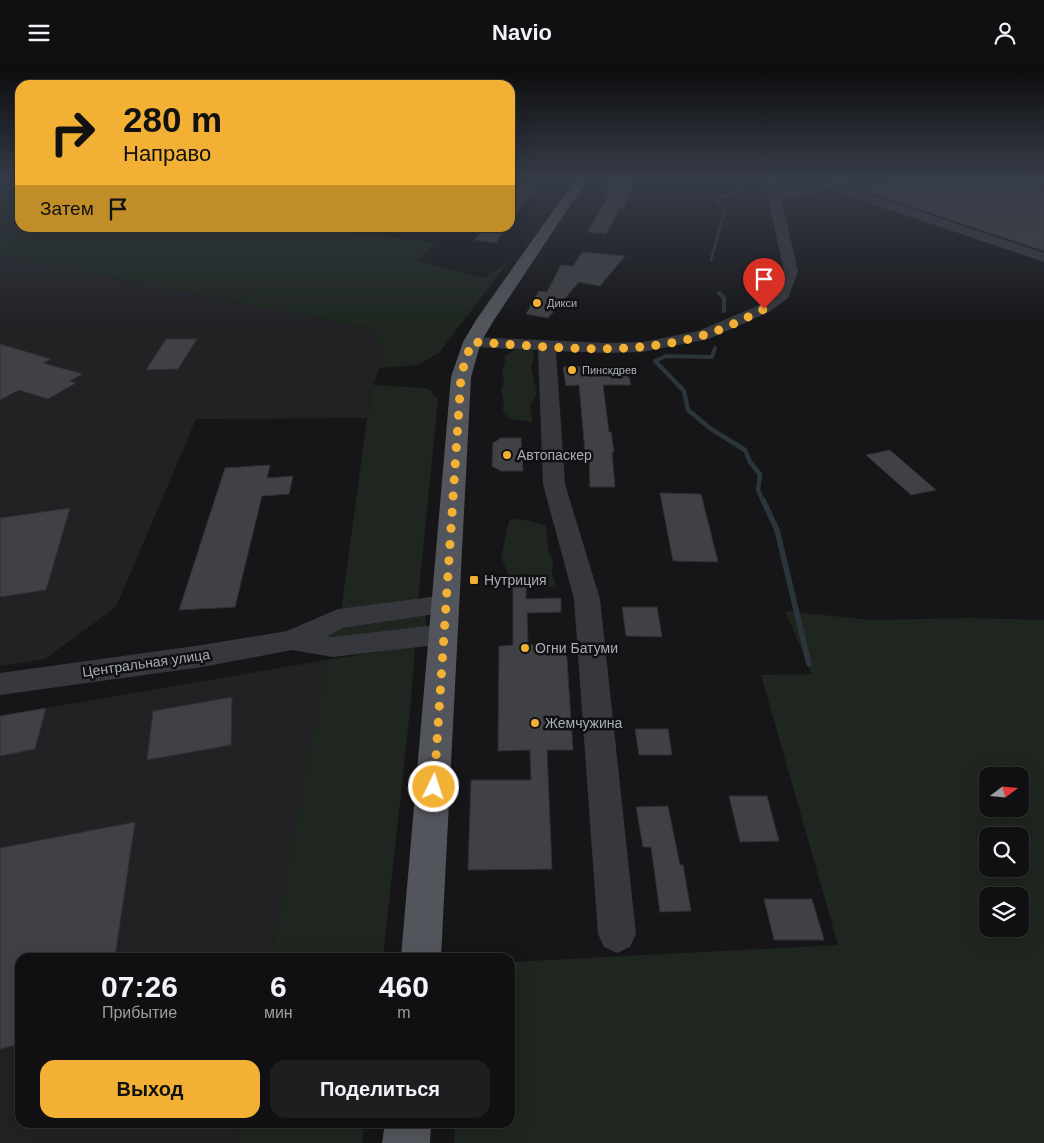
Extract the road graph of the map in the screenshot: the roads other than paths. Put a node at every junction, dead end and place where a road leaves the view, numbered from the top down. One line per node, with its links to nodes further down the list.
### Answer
1 (548, 227): 5 (main road)
2 (780, 227): 6 (street)
3 (953, 227): 4 (street)
4 (1044, 258)
5 (472, 342): 6 (street); 7 (main road)
6 (547, 346): 11 (street)
7 (446, 604): 8 (main road); 9 (street)
8 (444, 634): 9 (street); 12 (main road)
9 (292, 640): 10 (street, Центральная улица)
10 (0, 684)
11 (617, 934)
12 (421, 953)
13 (408, 1128): 14 (main road)
14 (406, 1143)

